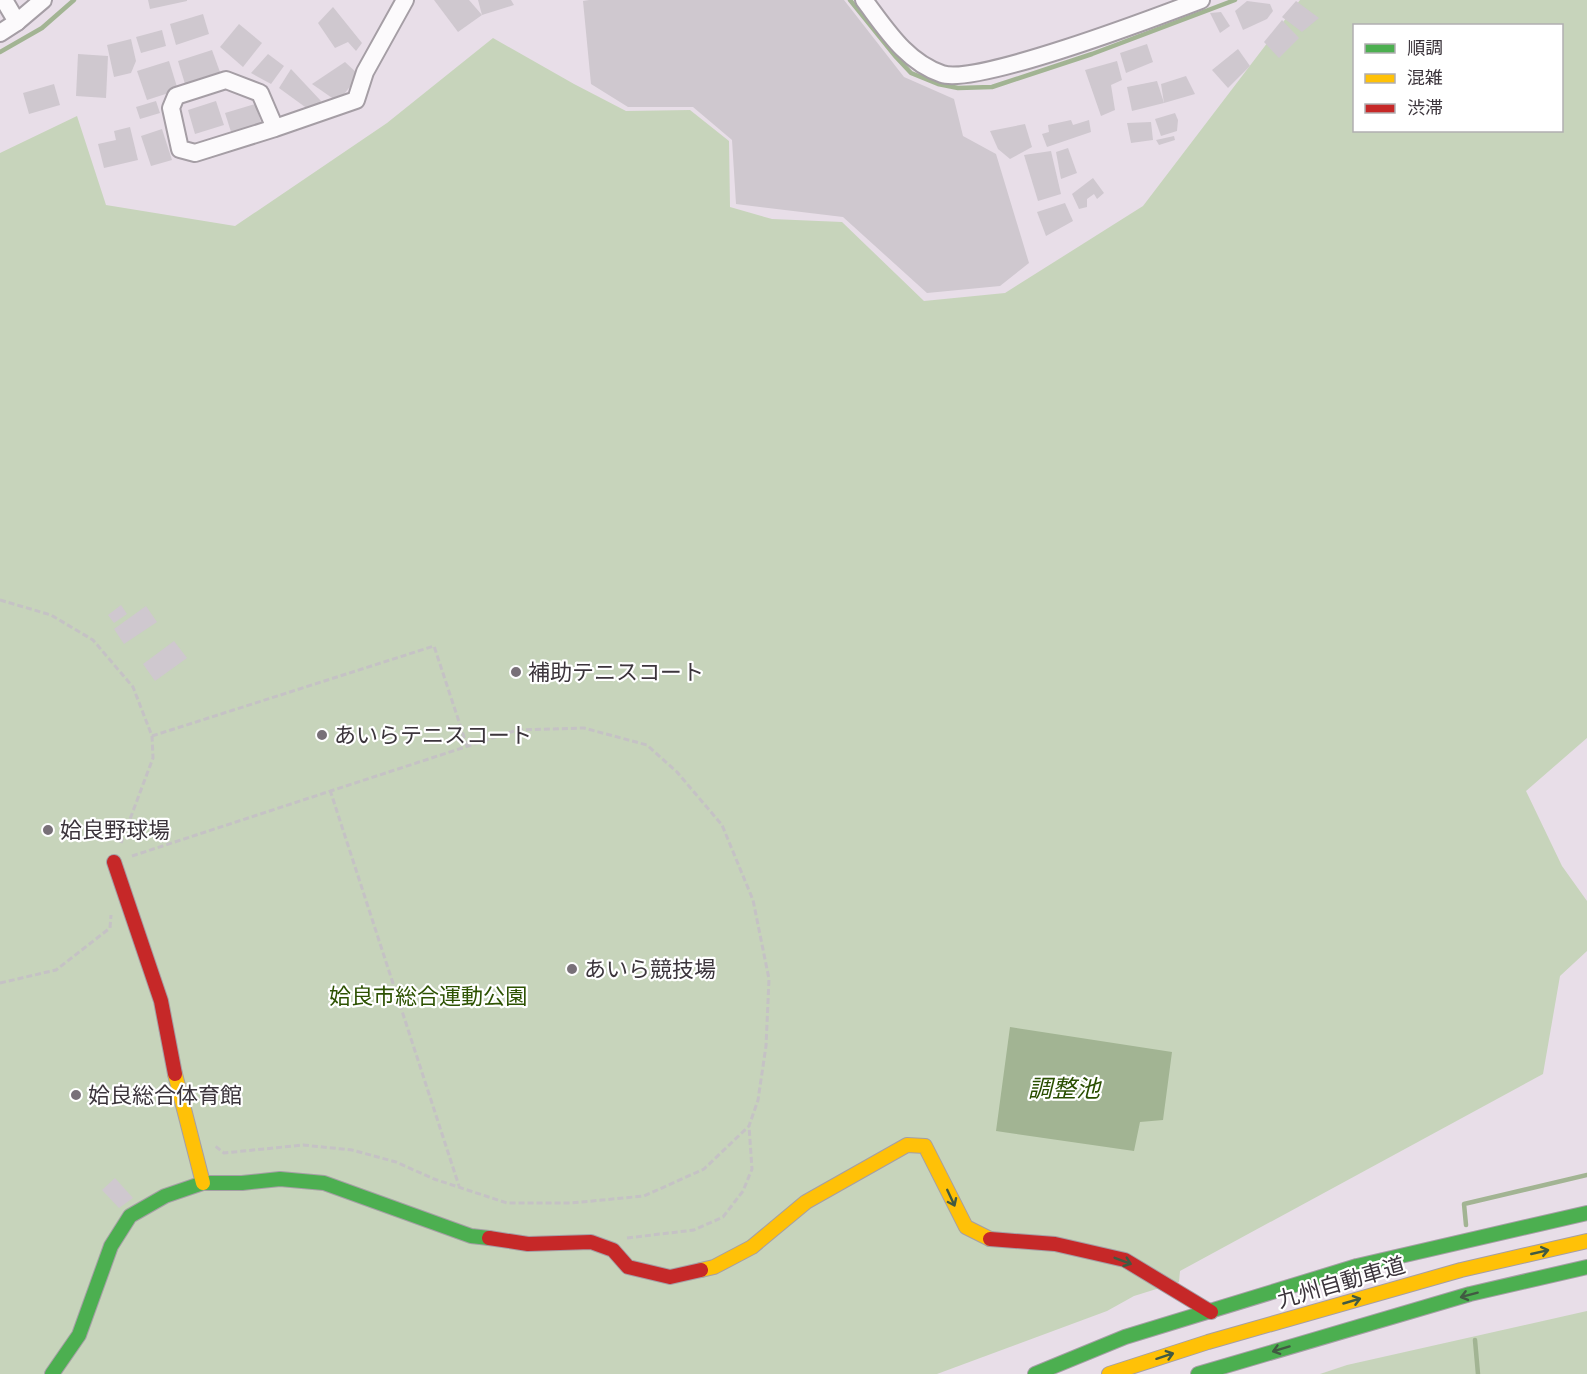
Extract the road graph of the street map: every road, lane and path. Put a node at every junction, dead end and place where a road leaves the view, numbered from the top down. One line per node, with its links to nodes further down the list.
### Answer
1 (4, 0): 6 (street)
2 (43, 0): 6 (street)
3 (405, 0): 8 (street)
4 (864, 0): 5 (street)
5 (1201, 0)
6 (17, 22): 7 (street)
7 (0, 33)
8 (275, 128): 8 (street)
9 (0, 600): 10 (path)
10 (152, 736): 11 (path); 13 (path)
11 (467, 746): 12 (path); 16 (path)
12 (330, 790): 13 (path); 19 (path)
13 (114, 862): 18 (main road)
14 (111, 906): 15 (path)
15 (0, 983)
16 (749, 1126): 19 (path); 21 (path)
17 (211, 1136): 19 (path)
18 (203, 1182): 24 (main road, one-way to 24); 25 (main road)
19 (459, 1186)
20 (1587, 1213): 24 (main road)
21 (625, 1238)
22 (1587, 1241): 27 (main road, 九州自動車道, one-way to 22)
23 (1587, 1267): 28 (main road, one-way to 28)
24 (1211, 1312): 26 (main road)
25 (52, 1374)
26 (1035, 1374)
27 (1109, 1374)
28 (1198, 1374)

